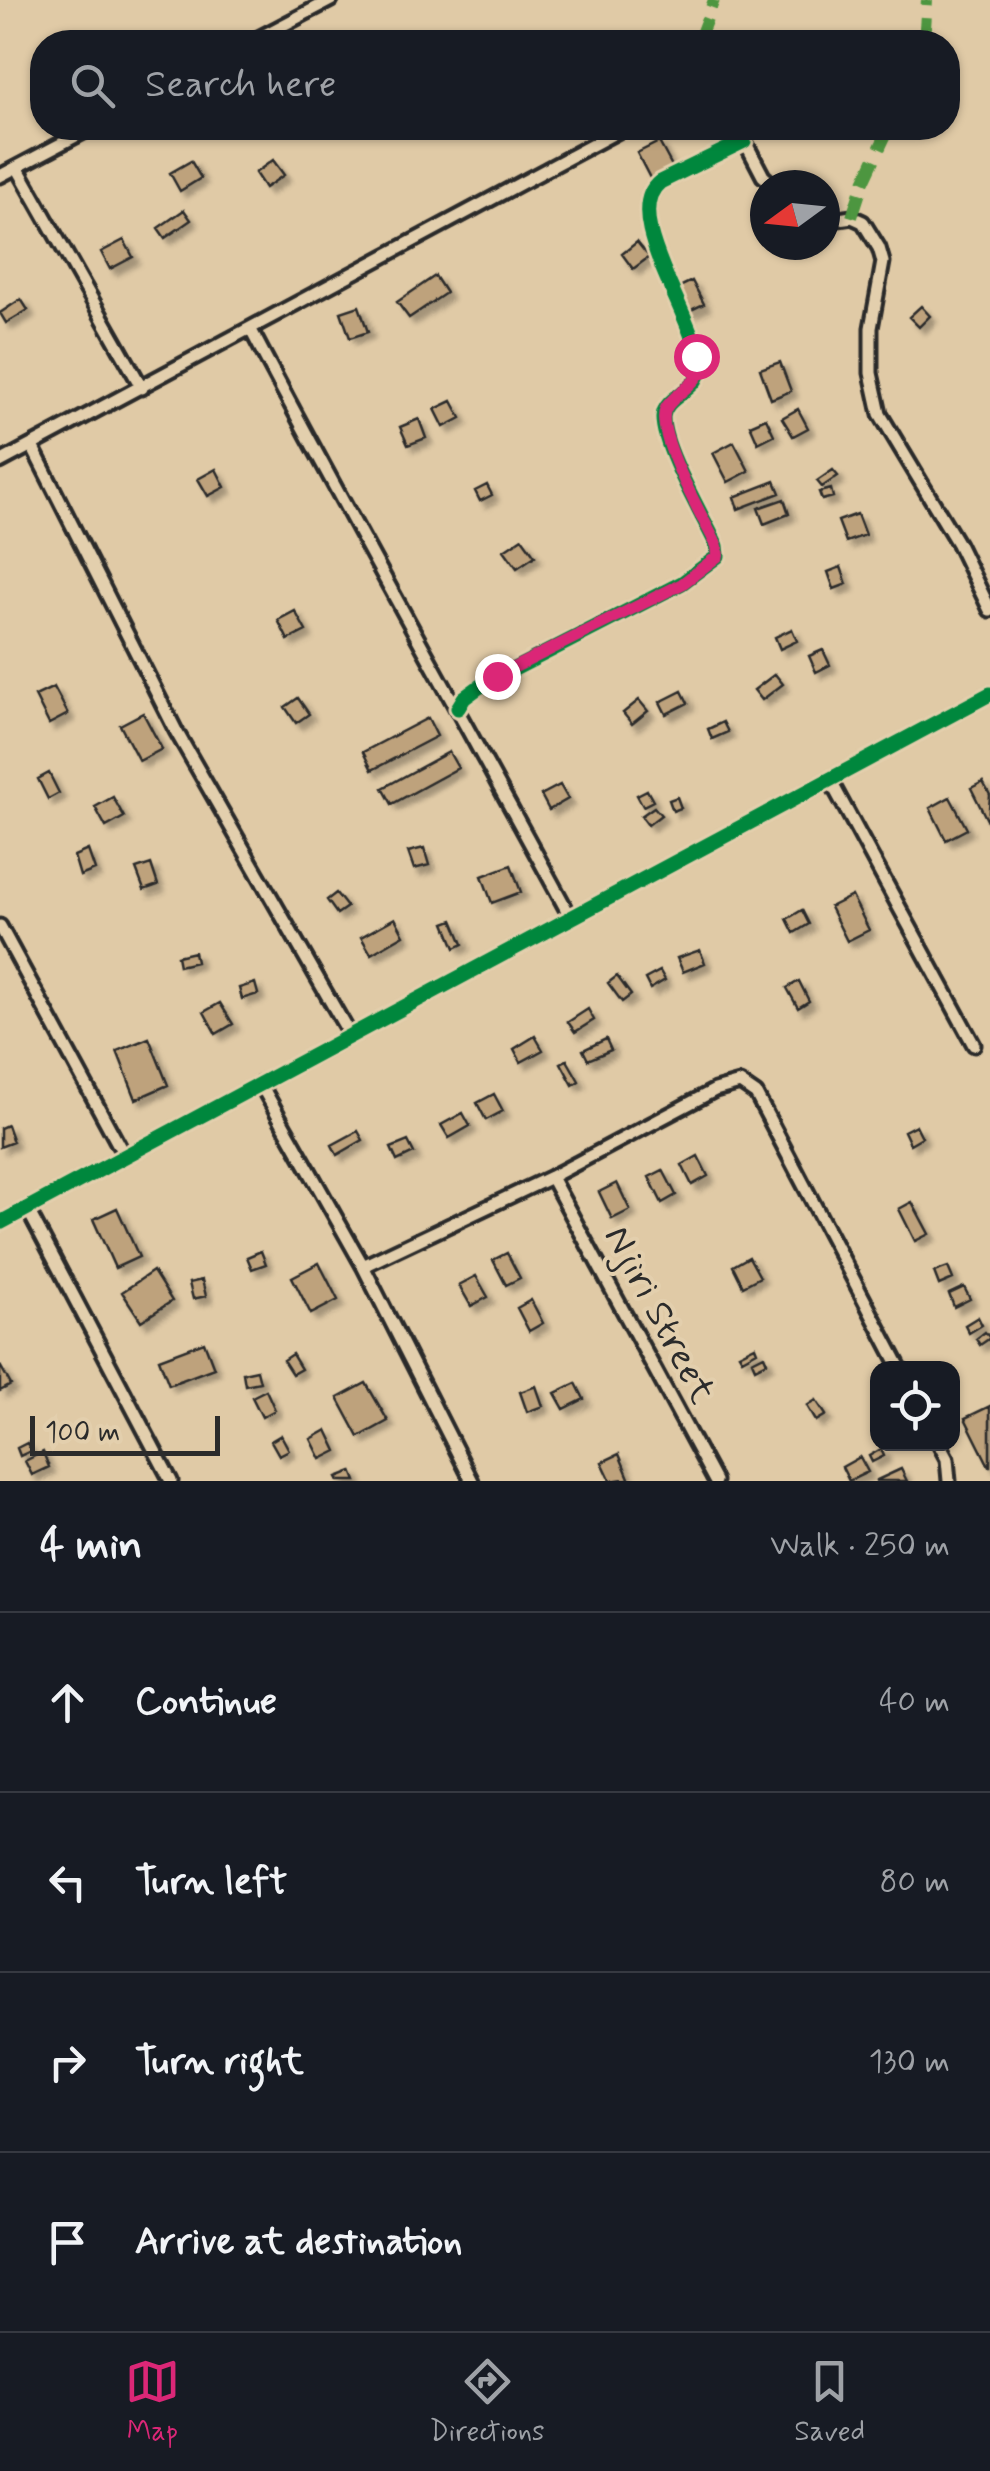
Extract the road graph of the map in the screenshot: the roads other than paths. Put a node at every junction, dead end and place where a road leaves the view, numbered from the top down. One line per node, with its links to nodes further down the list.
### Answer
1 (332, 0): 2 (street)
2 (275, 30)
3 (68, 140): 6 (street)
4 (601, 140): 10 (street)
5 (744, 141): 7 (street); 16 (street)
6 (17, 167): 8 (street); 11 (street)
7 (760, 170)
8 (0, 176)
9 (840, 219): 14 (street)
10 (251, 330): 11 (street); 16 (street)
11 (142, 388): 12 (street)
12 (32, 446): 13 (street); 20 (street)
13 (0, 462)
14 (990, 610)
15 (990, 694): 17 (street)
16 (458, 708): 18 (street)
17 (830, 780): 18 (street); 21 (street)
18 (571, 918): 20 (street)
19 (0, 926): 23 (street)
20 (350, 1036): 22 (street)
21 (974, 1045)
22 (260, 1084): 23 (street); 27 (street)
23 (124, 1155): 25 (street)
24 (551, 1177): 27 (street); 28 (street); 32 (street, Njiri Street)
25 (27, 1208): 26 (street); 30 (street)
26 (0, 1223)
27 (363, 1266): 31 (street)
28 (896, 1361)
29 (943, 1451): 33 (street)
30 (172, 1481)
31 (472, 1481)
32 (715, 1481)
33 (949, 1481)

